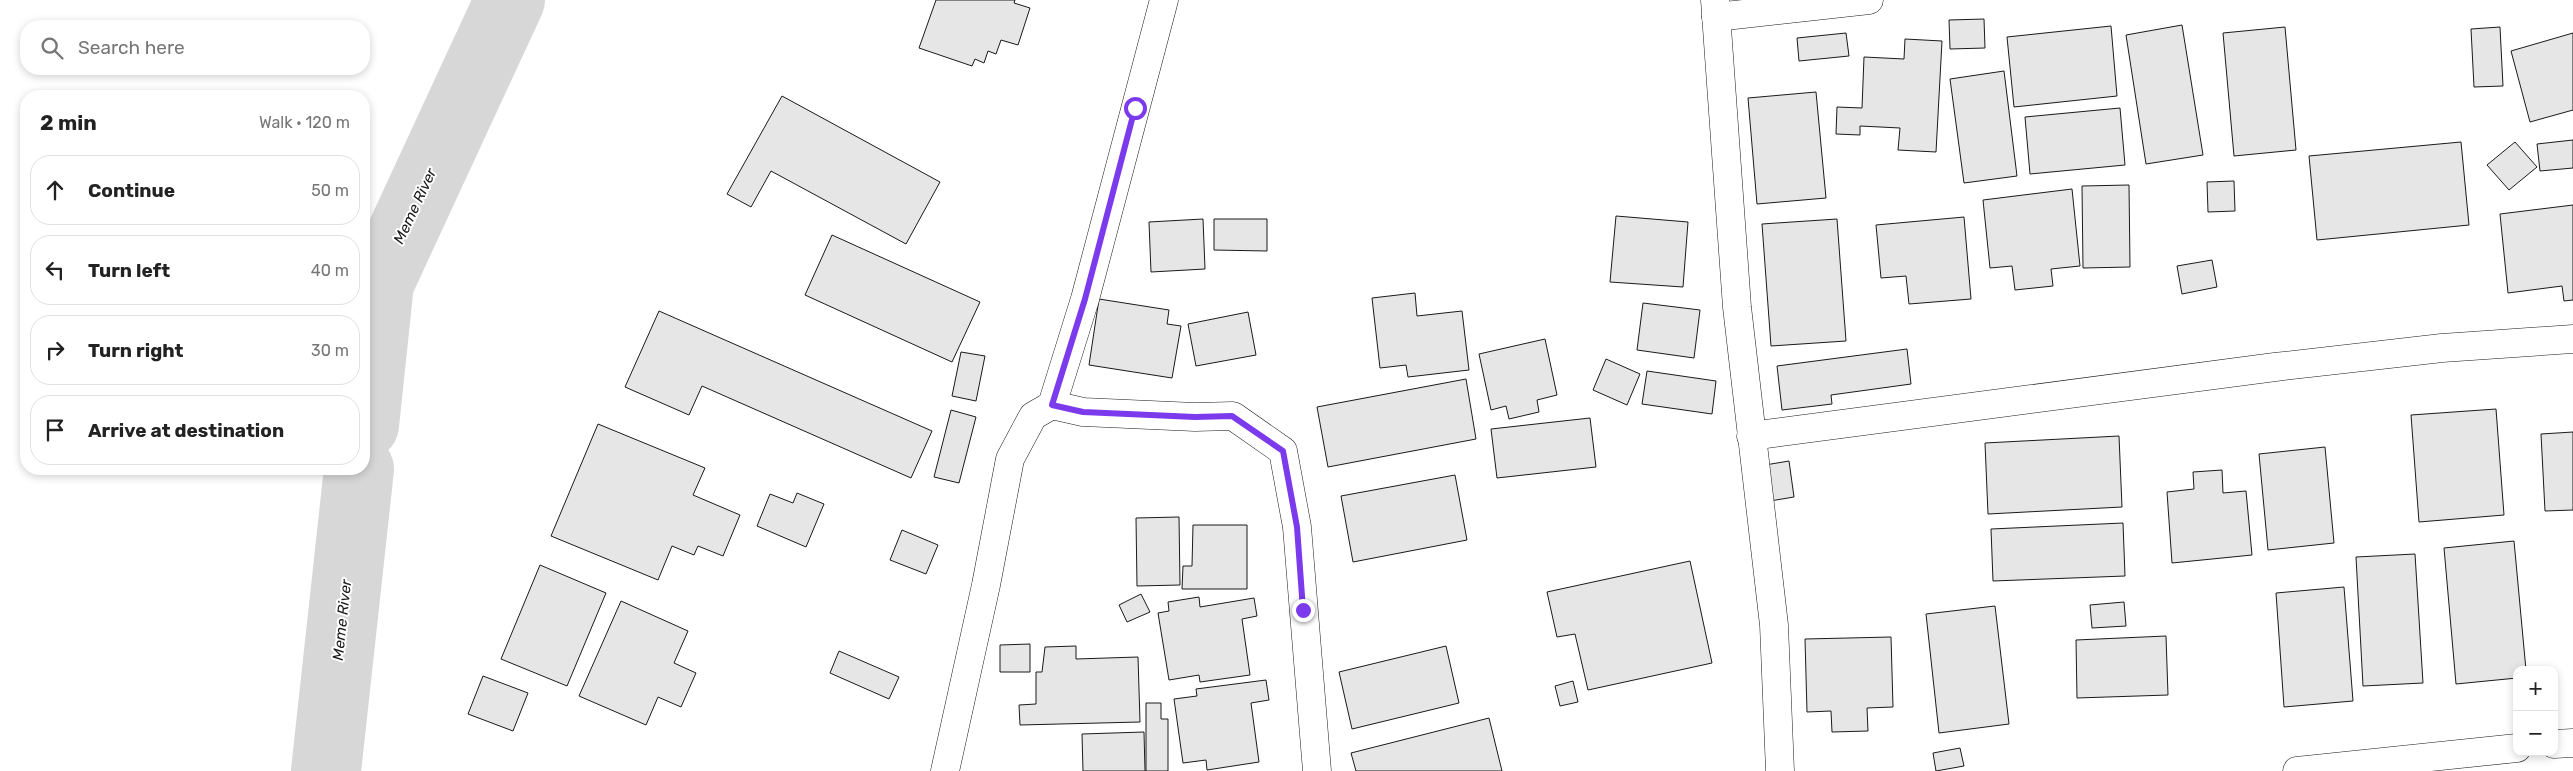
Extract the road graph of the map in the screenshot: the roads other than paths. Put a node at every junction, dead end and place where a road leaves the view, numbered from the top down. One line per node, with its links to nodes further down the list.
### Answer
1 (1164, 0): 5 (street)
2 (1869, 0): 3 (street)
3 (1716, 9): 6 (street)
4 (2573, 339): 6 (street)
5 (1052, 405): 10 (street); 11 (street)
6 (1751, 436): 12 (street)
7 (2573, 743): 8 (street)
8 (2558, 744)
9 (2513, 748): 13 (street)
10 (945, 771)
11 (1317, 771)
12 (1780, 771)
13 (2297, 771)

